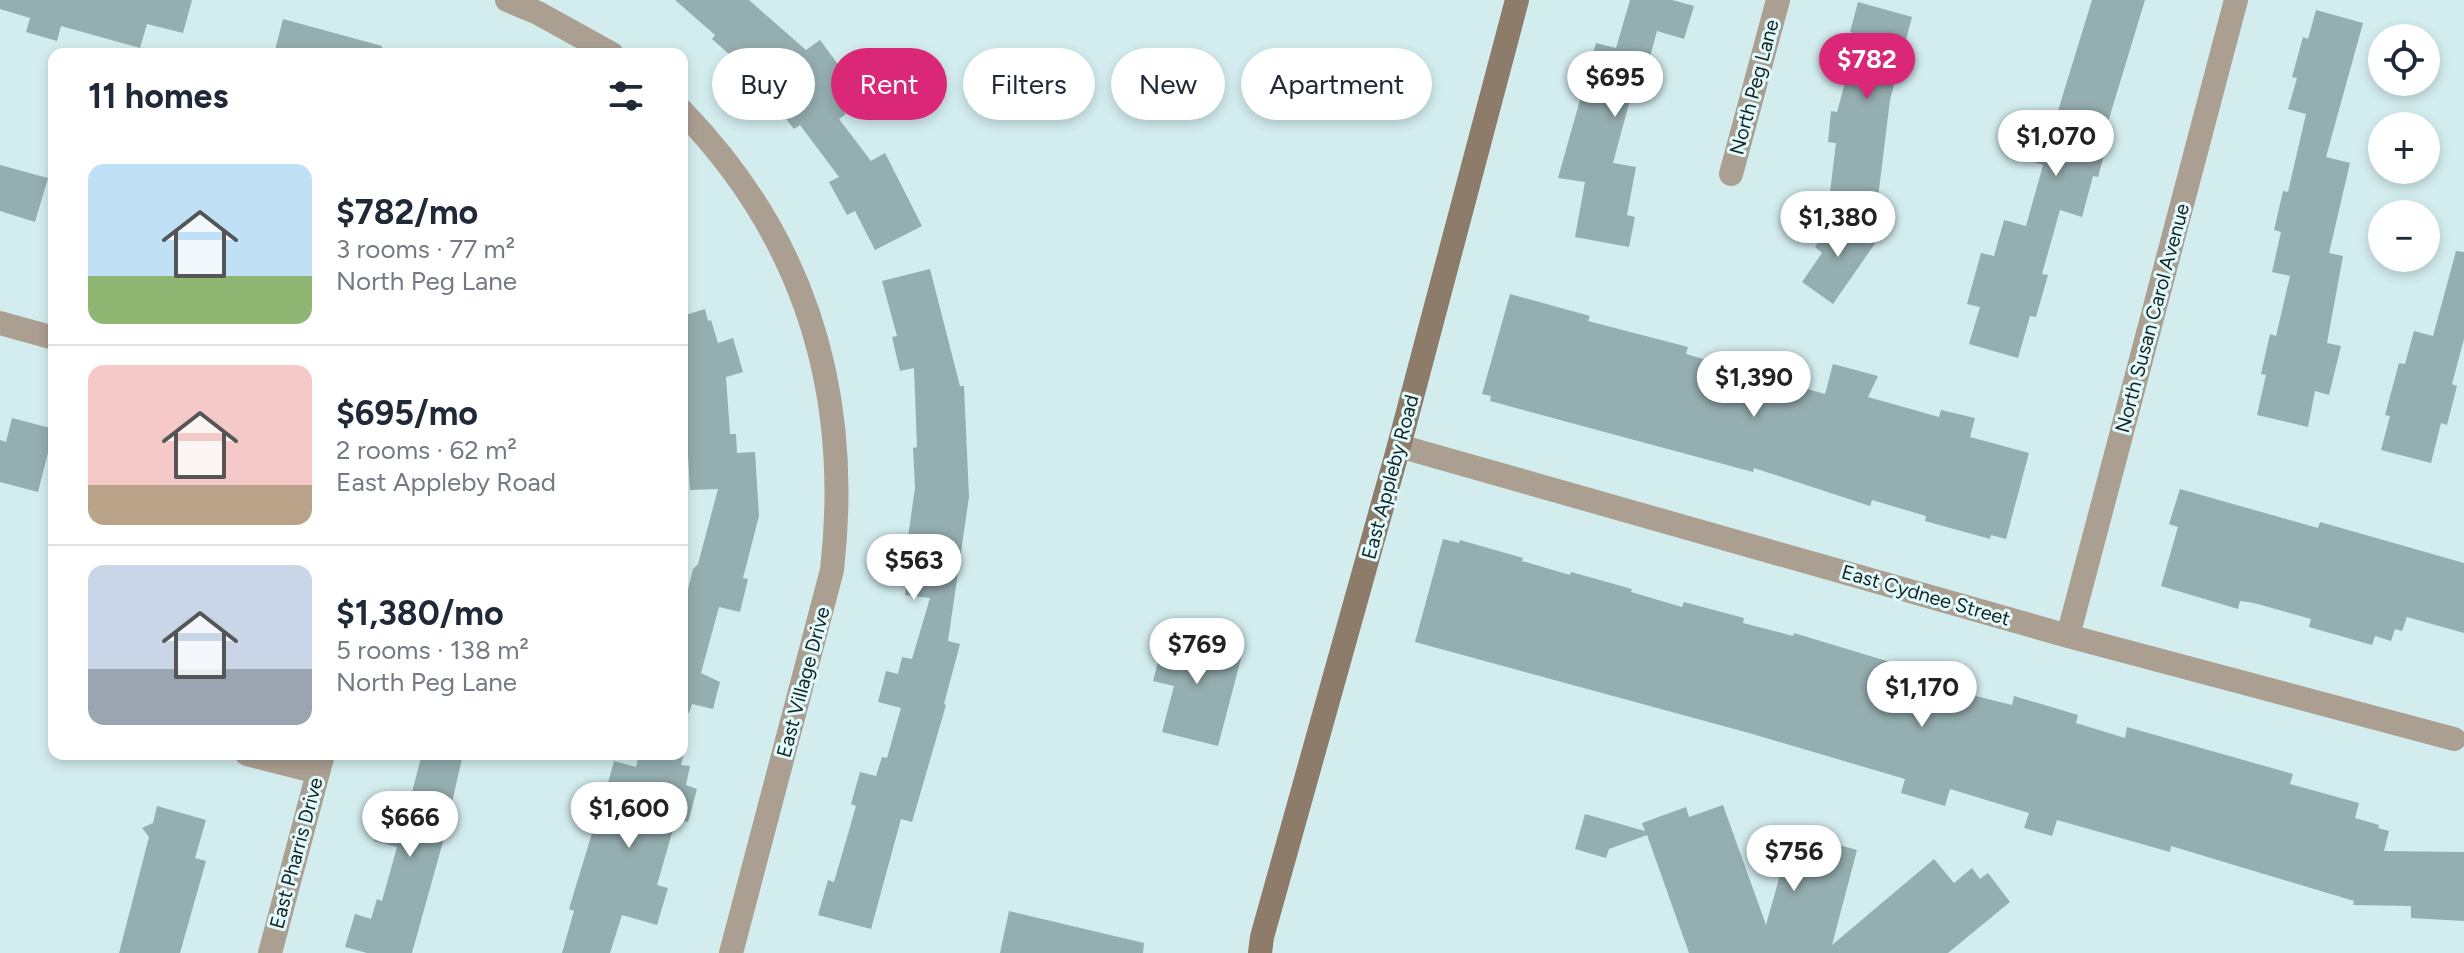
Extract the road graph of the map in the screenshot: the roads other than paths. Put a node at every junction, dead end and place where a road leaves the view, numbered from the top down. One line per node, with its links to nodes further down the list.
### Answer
1 (507, 0): 5 (street)
2 (1517, 0): 10 (street, East Appleby Road)
3 (1778, 0): 7 (street, North Peg Lane)
4 (2236, 0): 11 (street, North Susan Carol Avenue)
5 (602, 48)
6 (688, 117): 16 (street, East Village Drive)
7 (1731, 174)
8 (0, 323): 9 (street)
9 (48, 336)
10 (1399, 446): 11 (street, East Cydnee Street); 17 (street, East Appleby Road)
11 (2068, 636): 12 (street, East Cydnee Street)
12 (2454, 739)
13 (296, 760): 14 (street)
14 (320, 763): 15 (street, East Pharris Drive)
15 (270, 953)
16 (731, 953)
17 (1260, 953)

